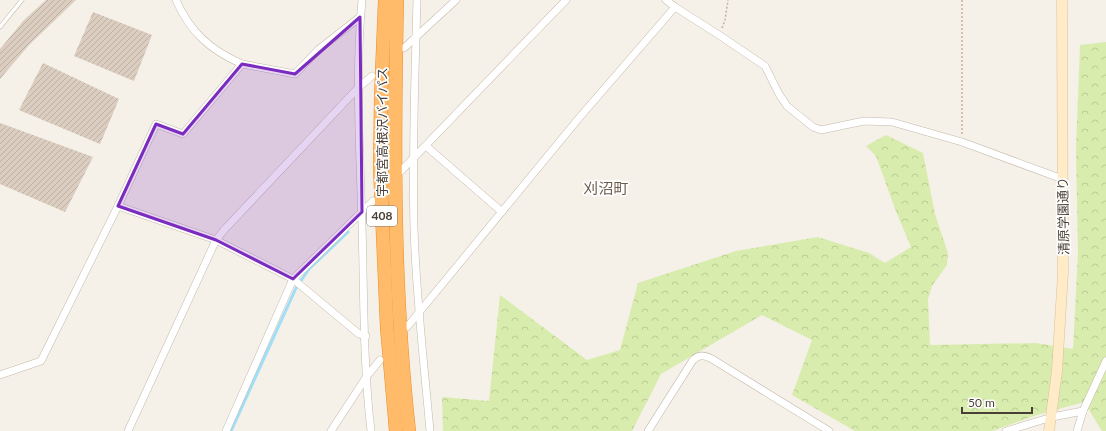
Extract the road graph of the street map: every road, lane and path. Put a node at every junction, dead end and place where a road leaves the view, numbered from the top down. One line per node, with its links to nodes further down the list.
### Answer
1 (22, 0): 15 (lane)
2 (176, 0): 19 (street)
3 (362, 0): 14 (street)
4 (385, 0): 46 (highway, 宇都宮高根沢バイパス / 408)
5 (396, 0): 47 (highway, 宇都宮高根沢バイパス / 408)
6 (417, 0): 17 (street)
7 (456, 0): 17 (street)
8 (566, 0): 23 (street)
9 (666, 0): 13 (street)
10 (728, 0): 16 (path)
11 (962, 0): 22 (path)
12 (1062, 0): 26 (street, 清原学園通り)
13 (675, 7): 16 (street); 30 (street)
14 (360, 17): 19 (street); 21 (street)
15 (0, 27)
16 (719, 35): 22 (street)
17 (416, 38): 18 (street); 24 (street)
18 (404, 48)
19 (242, 64): 28 (street)
20 (372, 76): 21 (street)
21 (359, 87): 29 (street); 31 (street)
22 (962, 142): 26 (street)
23 (426, 146): 24 (street); 30 (street)
24 (414, 158): 25 (street); 33 (street)
25 (401, 171)
26 (1062, 177): 41 (street, 清原学園通り)
27 (373, 201): 29 (street)
28 (118, 206): 31 (street); 38 (street)
29 (362, 212): 32 (street); 35 (street)
30 (502, 212): 33 (street)
31 (216, 240): 32 (street); 42 (street)
32 (293, 279): 35 (street); 43 (street)
33 (419, 312): 34 (street); 48 (street)
34 (407, 327)
35 (366, 336): 39 (street)
36 (380, 360): 39 (street)
37 (1106, 361): 40 (street)
38 (0, 375)
39 (367, 376): 44 (street); 45 (street)
40 (1082, 411): 41 (street); 53 (street)
41 (1052, 417): 51 (street); 52 (street, 清原学園通り)
42 (128, 431)
43 (226, 431)
44 (331, 431)
45 (371, 431)
46 (396, 431)
47 (410, 431)
48 (430, 431)
49 (648, 431): 50 (street)
50 (829, 431)
51 (1006, 431)
52 (1049, 431)
53 (1077, 431)

